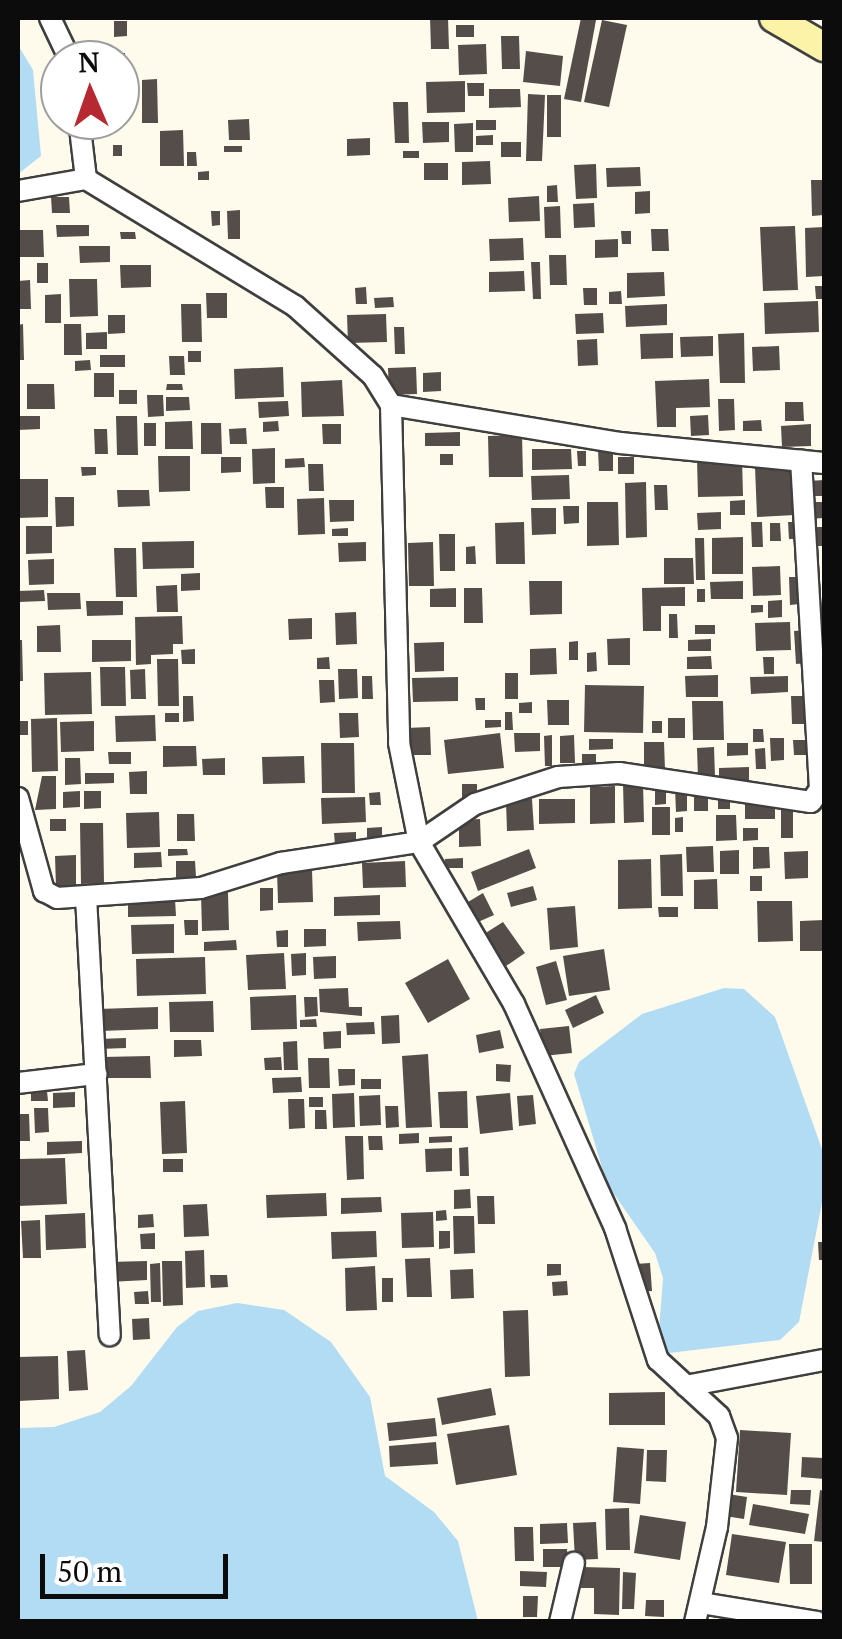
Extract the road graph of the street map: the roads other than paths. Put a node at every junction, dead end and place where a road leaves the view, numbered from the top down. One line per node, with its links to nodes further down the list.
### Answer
1 (774, 18): 2 (street)
2 (824, 47)
3 (81, 140): 4 (street)
4 (86, 178): 5 (street); 6 (street)
5 (18, 191)
6 (390, 405): 7 (street); 10 (street)
7 (801, 461): 8 (street); 10 (street)
8 (824, 464)
9 (18, 798): 11 (street)
10 (419, 842): 11 (street); 16 (street)
11 (86, 897): 12 (street)
12 (96, 1074): 13 (street); 14 (street)
13 (18, 1083)
14 (110, 1334)
15 (824, 1360): 16 (street)
16 (686, 1386): 18 (street)
17 (574, 1563): 19 (street)
18 (698, 1612): 20 (street)
19 (560, 1622)
20 (820, 1622)

